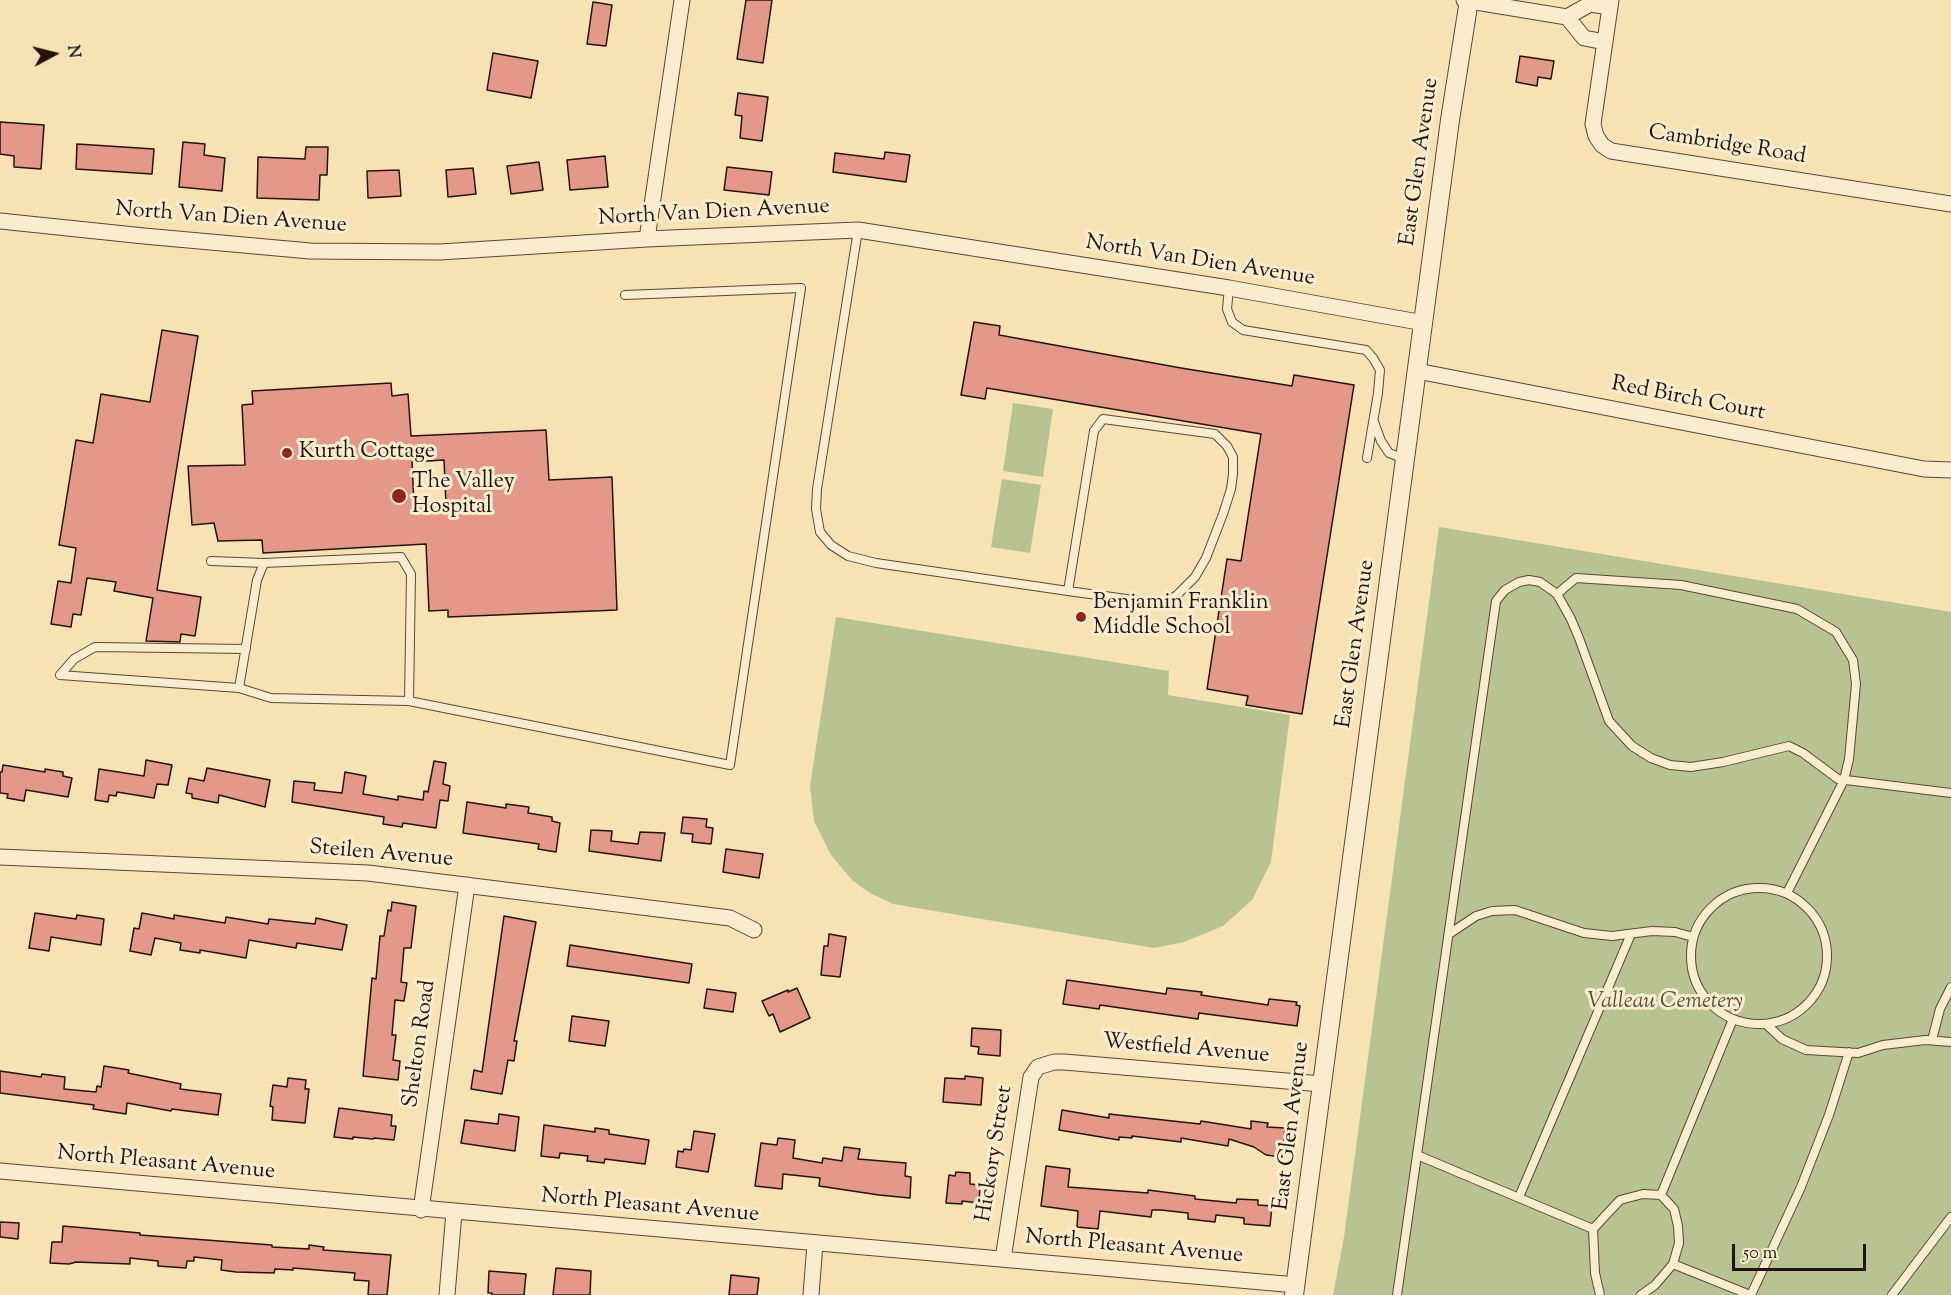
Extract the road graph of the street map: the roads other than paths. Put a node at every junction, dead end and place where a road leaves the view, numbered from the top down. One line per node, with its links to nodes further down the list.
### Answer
1 (682, 0): 10 (street)
2 (1464, 0): 3 (street)
3 (1469, 0): 5 (street); 13 (street, East Glen Avenue)
4 (1611, 3): 5 (street); 6 (street, Cambridge Road)
5 (1567, 17): 6 (street)
6 (1605, 42): 7 (street, Cambridge Road)
7 (1951, 204)
8 (0, 221): 10 (street, North Van Dien Avenue)
9 (858, 230): 10 (street, North Van Dien Avenue); 11 (street, North Van Dien Avenue); 21 (lane)
10 (647, 239)
11 (1229, 288): 13 (street, North Van Dien Avenue); 15 (lane)
12 (625, 295): 25 (lane)
13 (1424, 323): 14 (street, East Glen Avenue)
14 (1417, 371): 17 (street, East Glen Avenue); 18 (street, Red Birch Court)
15 (1372, 418): 16 (lane); 17 (lane)
16 (1367, 458)
17 (1406, 459): 42 (street, East Glen Avenue)
18 (1951, 470)
19 (211, 561): 20 (lane)
20 (264, 563): 23 (lane); 25 (lane)
21 (1068, 591): 21 (lane)
22 (1557, 594): 26 (lane); 26 (lane); 32 (lane)
23 (246, 649): 24 (lane); 24 (lane)
24 (239, 688): 25 (lane)
25 (410, 700)
26 (1844, 780): 27 (lane); 30 (lane)
27 (1951, 793)
28 (0, 857): 29 (street, Steilen Avenue)
29 (467, 885): 31 (street, Steilen Avenue); 47 (street, Shelton Road)
30 (1787, 893): 34 (lane); 37 (lane)
31 (754, 930)
32 (1449, 934): 33 (lane); 43 (lane)
33 (1631, 934): 34 (lane); 46 (lane)
34 (1693, 936): 36 (lane)
35 (1951, 987): 38 (lane)
36 (1733, 1019): 37 (lane); 45 (lane)
37 (1767, 1025): 40 (lane)
38 (1932, 1040): 39 (lane); 40 (lane)
39 (1951, 1042)
40 (1849, 1052): 60 (lane)
41 (1046, 1064): 42 (street, Westfield Avenue); 52 (street, Hickory Street)
42 (1322, 1084): 54 (street, East Glen Avenue)
43 (1417, 1155): 46 (lane); 57 (lane)
44 (0, 1172): 47 (street, North Pleasant Avenue)
45 (1661, 1195): 50 (lane); 53 (lane)
46 (1519, 1197): 50 (lane)
47 (421, 1210): 48 (street, North Pleasant Avenue)
48 (454, 1212): 51 (street, North Pleasant Avenue); 55 (street)
49 (1951, 1217): 61 (lane)
50 (1593, 1229): 58 (lane)
51 (815, 1244): 52 (street, North Pleasant Avenue); 56 (street)
52 (1003, 1259): 54 (street, North Pleasant Avenue)
53 (1673, 1264): 59 (lane); 60 (lane)
54 (1295, 1290)
55 (447, 1295)
56 (811, 1295)
57 (1397, 1295)
58 (1600, 1295)
59 (1641, 1295)
60 (1750, 1295)
61 (1892, 1295)

